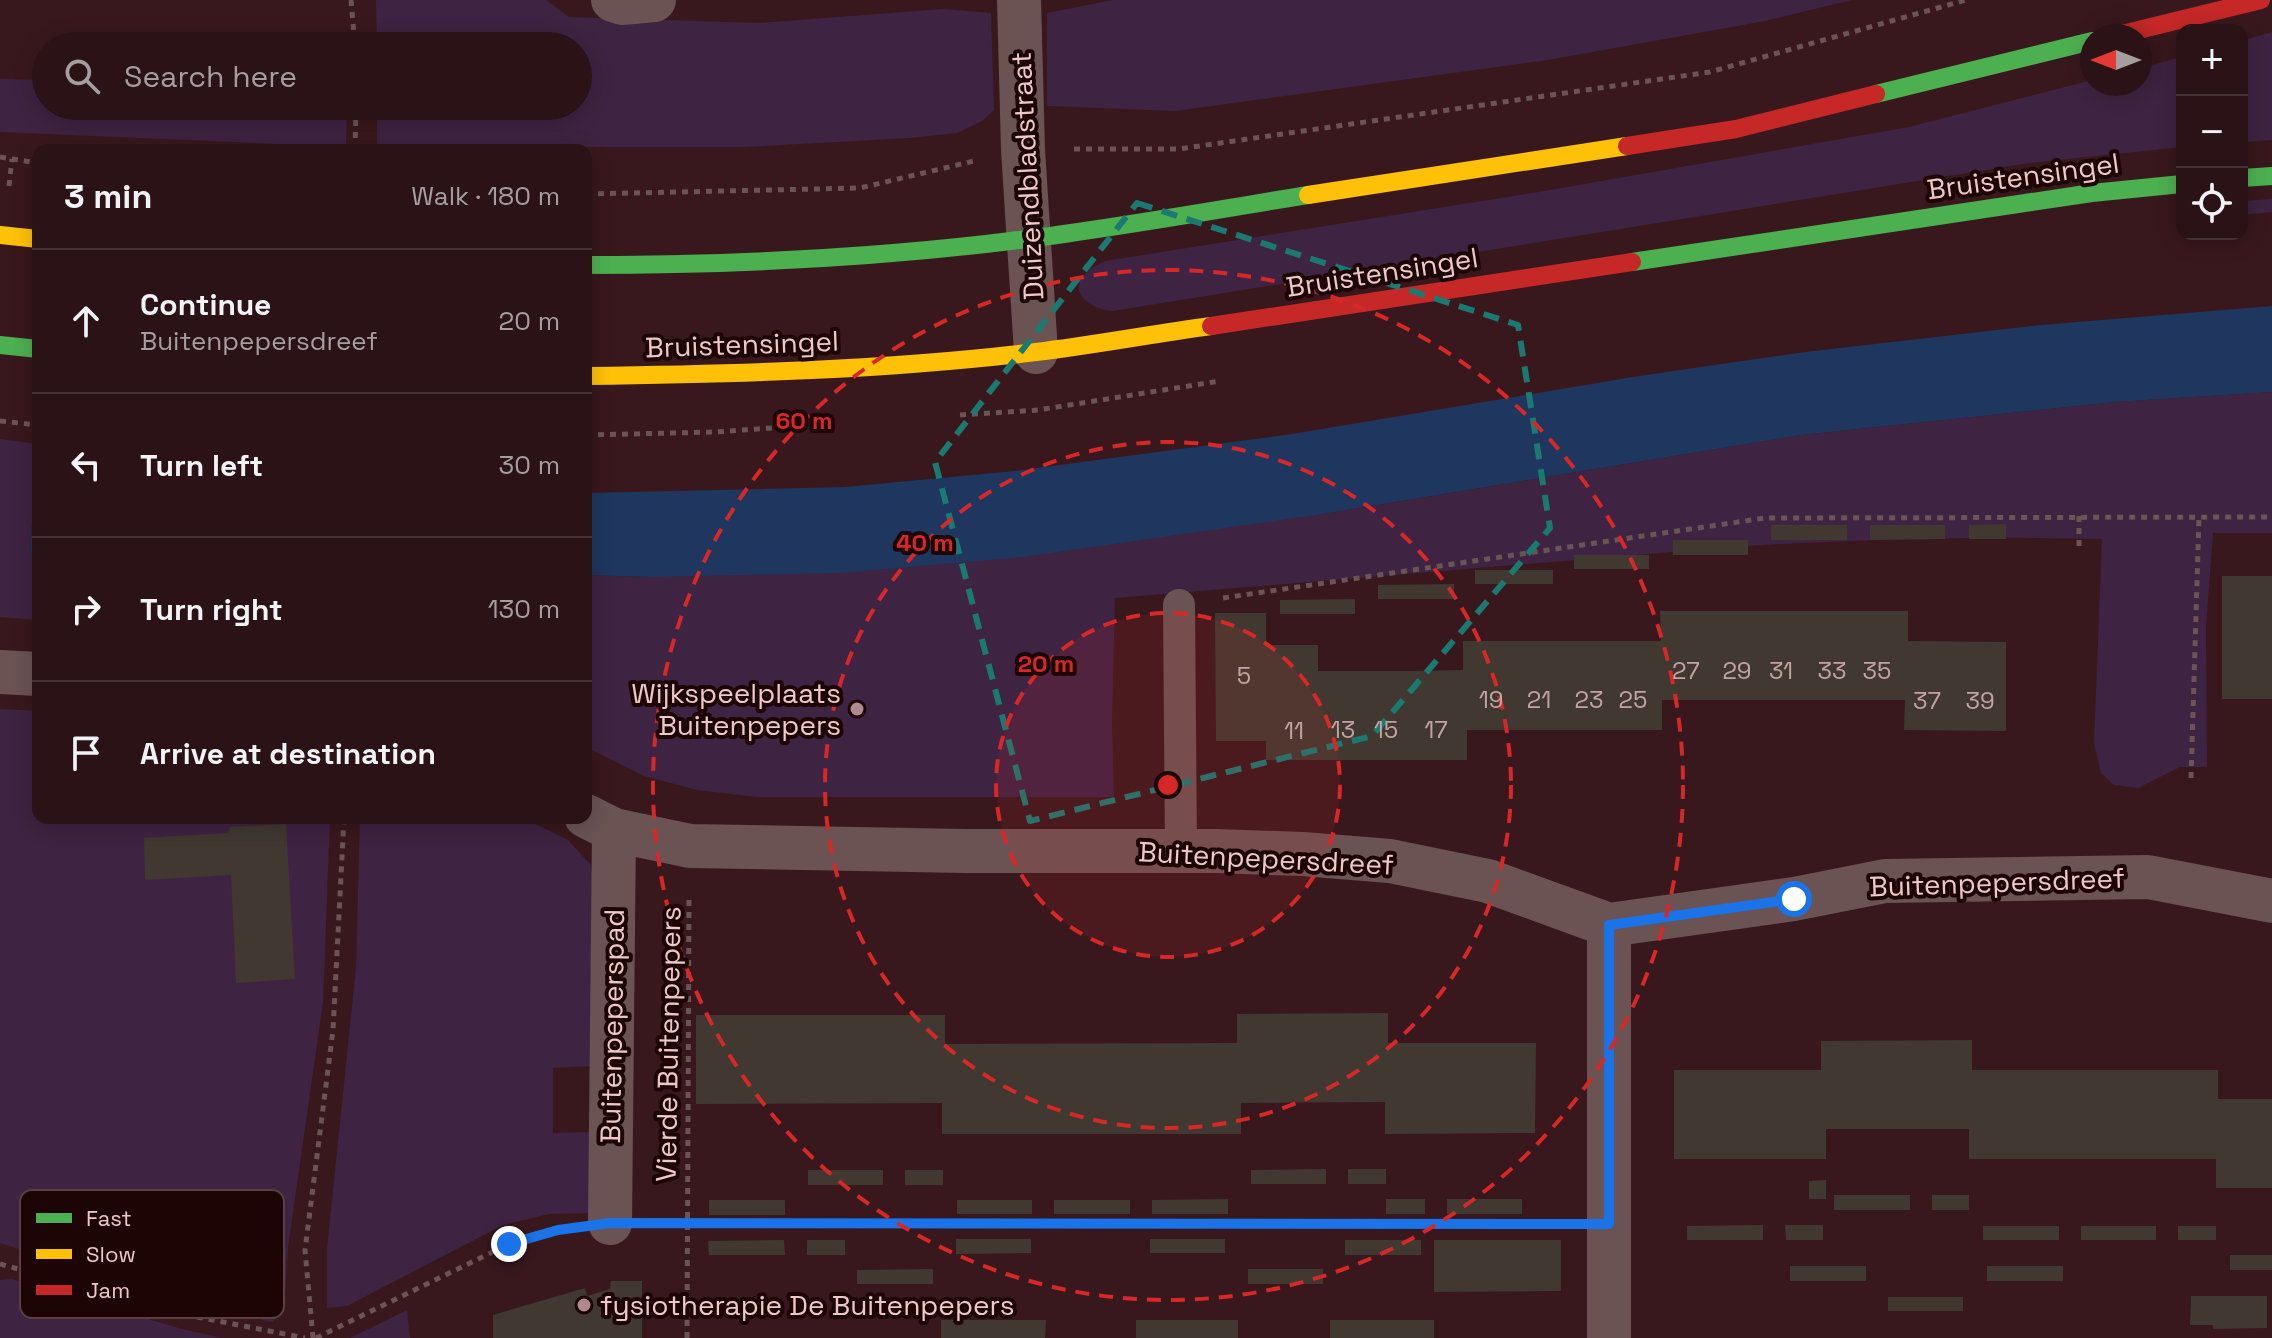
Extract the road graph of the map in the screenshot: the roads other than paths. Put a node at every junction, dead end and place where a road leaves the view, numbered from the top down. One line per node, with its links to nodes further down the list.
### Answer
1 (613, 0): 2 (street)
2 (654, 0)
3 (1019, 0): 12 (street, Duizendbladstraat)
4 (2261, 0): 5 (main road)
5 (2152, 27)
6 (2080, 44): 12 (main road)
7 (2272, 176): 8 (main road)
8 (2248, 178)
9 (2176, 185): 16 (main road, Bruistensingel)
10 (0, 235): 11 (main road)
11 (32, 238)
12 (1028, 239): 13 (main road); 16 (street, Duizendbladstraat)
13 (592, 265)
14 (0, 345): 15 (main road)
15 (32, 348)
16 (1036, 352): 17 (main road, Bruistensingel)
17 (592, 376)
18 (1179, 605): 22 (lane)
19 (0, 672): 20 (street)
20 (32, 674)
21 (600, 823): 22 (street, Buitenpepersdreef); 25 (street, Buitenpeperspad)
22 (1181, 851): 24 (street, Buitenpepersdreef)
23 (2272, 901): 24 (street, Buitenpepersdreef)
24 (1609, 925): 26 (street)
25 (610, 1223)
26 (1609, 1338)

